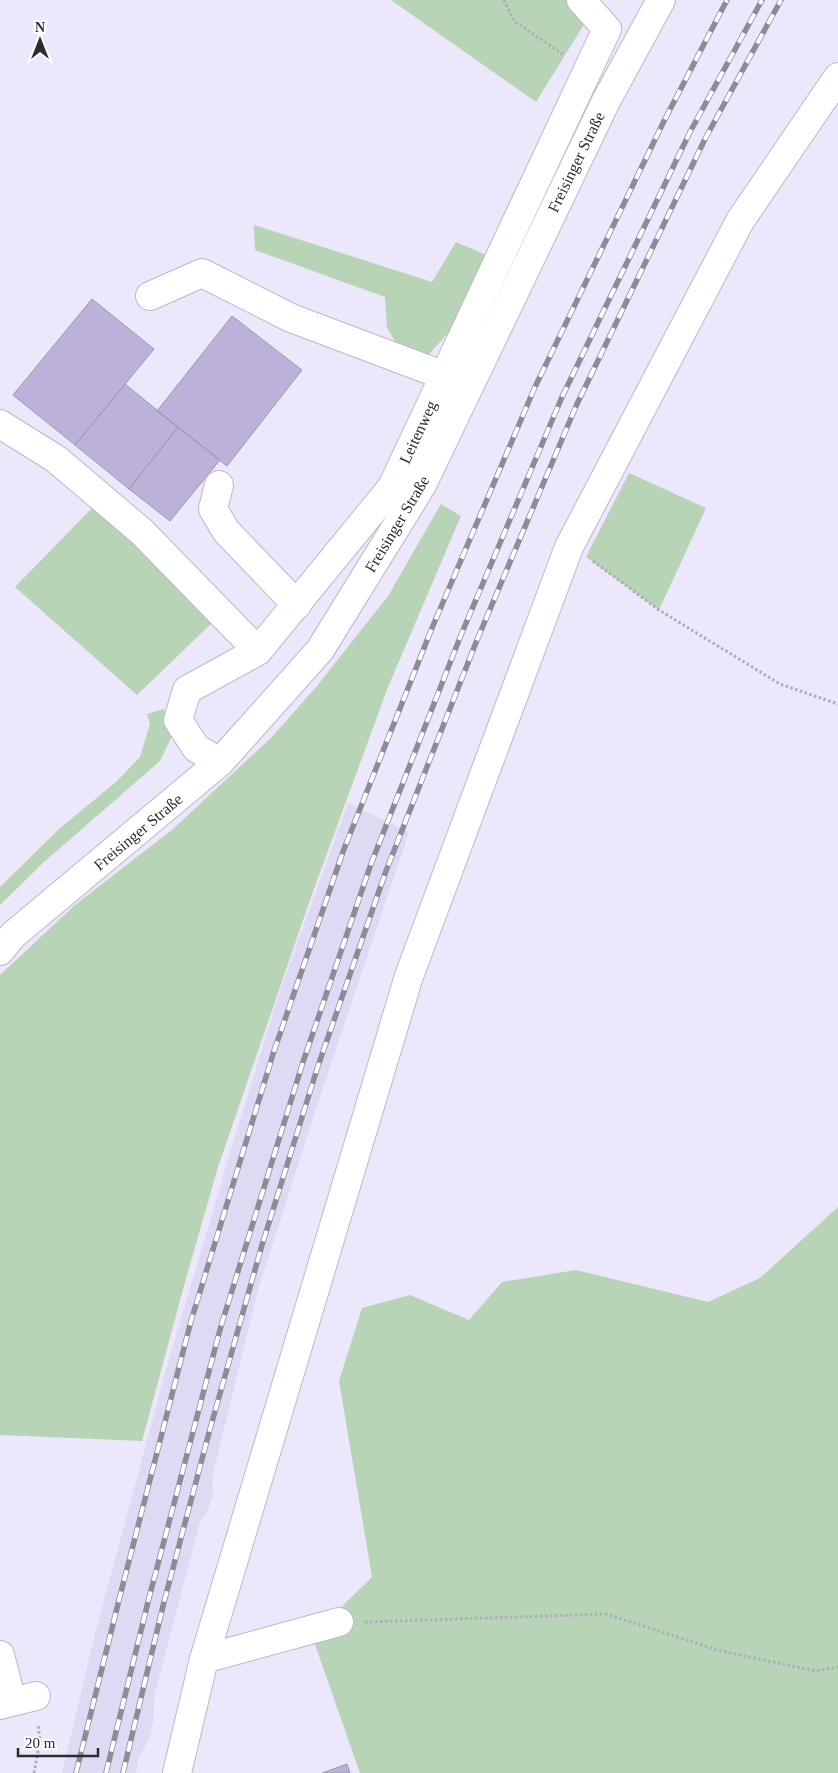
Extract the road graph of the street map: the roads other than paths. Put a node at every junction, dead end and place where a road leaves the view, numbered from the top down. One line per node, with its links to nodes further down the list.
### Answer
1 (581, 0): 5 (street, Leitenweg)
2 (661, 0): 10 (street, Freisinger Straße)
3 (838, 77): 14 (street)
4 (150, 296): 5 (street)
5 (445, 376): 8 (street, Leitenweg)
6 (0, 424): 9 (street)
7 (219, 485): 8 (street)
8 (297, 605): 9 (street, Leitenweg)
9 (258, 651): 10 (street, Leitenweg)
10 (220, 762): 11 (street, Freisinger Straße)
11 (0, 951)
12 (339, 1622): 14 (street)
13 (0, 1655): 15 (street)
14 (204, 1659): 16 (street)
15 (16, 1701)
16 (177, 1773)

